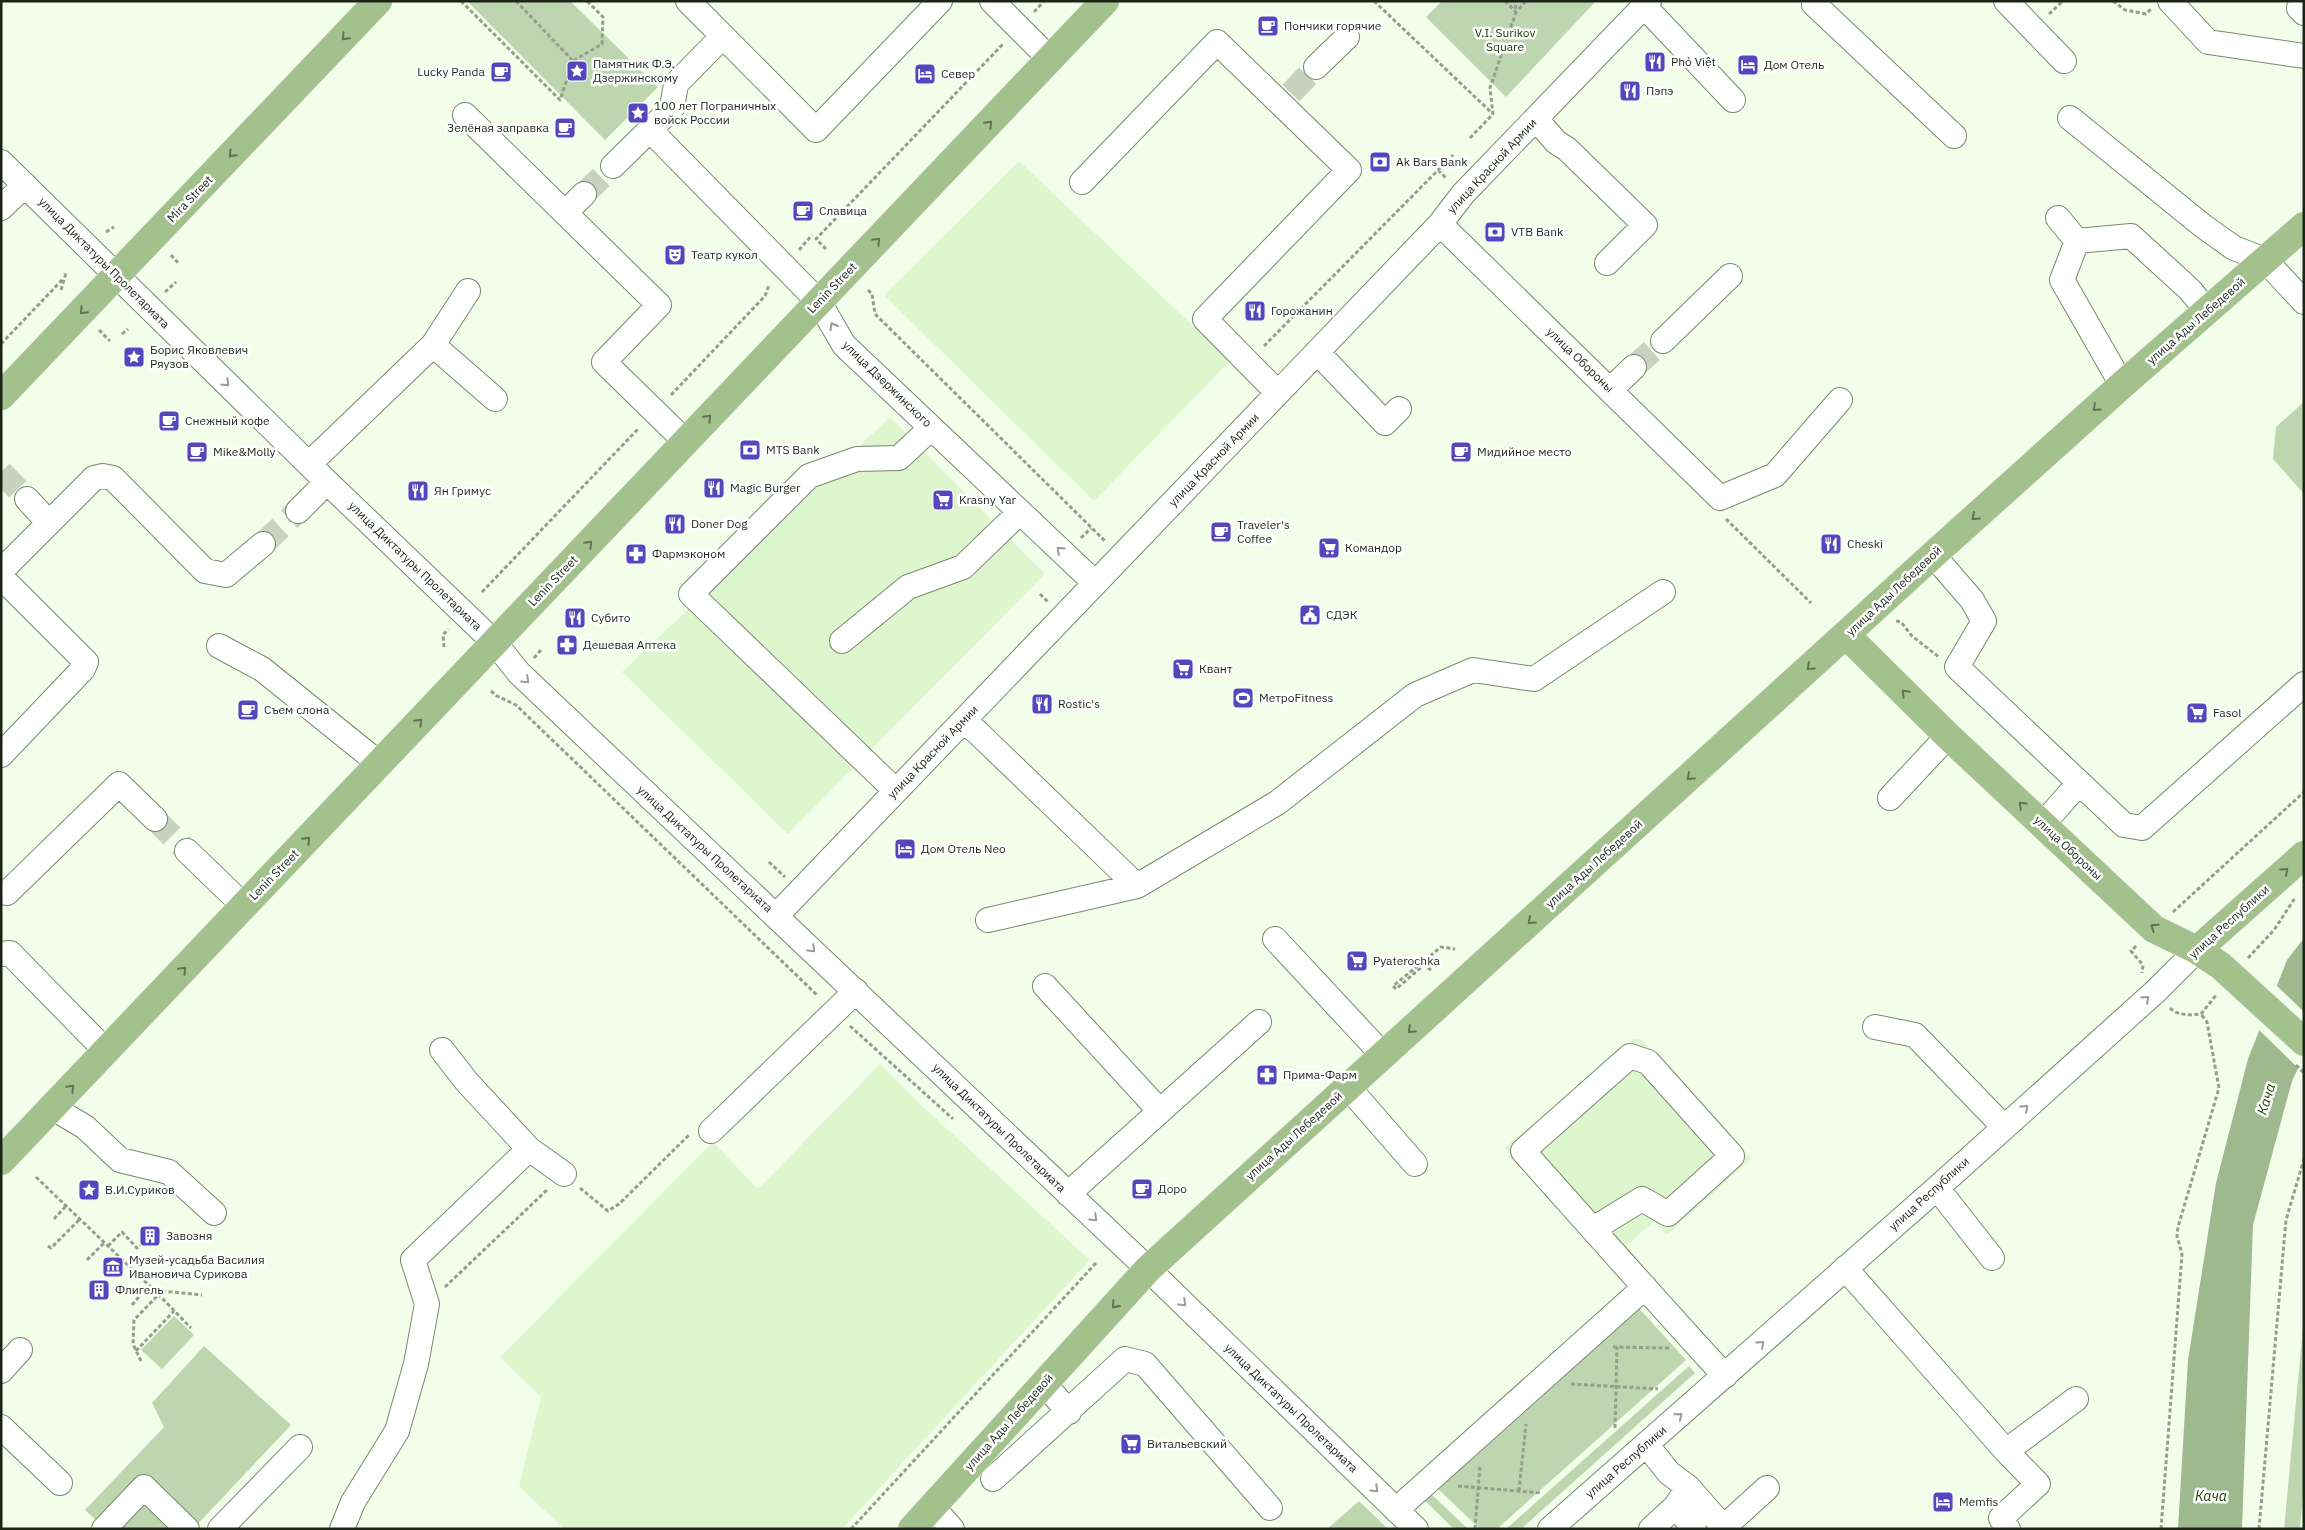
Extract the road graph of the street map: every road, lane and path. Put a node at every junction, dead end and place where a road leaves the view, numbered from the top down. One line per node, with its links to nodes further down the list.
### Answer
1 (378, 1): 58 (main road, Mira Street, one-way to 58)
2 (461, 1): 25 (path)
3 (516, 1): 25 (path)
4 (587, 1): 25 (path)
5 (688, 1): 21 (street)
6 (940, 1): 21 (street)
7 (992, 1): 20 (street)
8 (1044, 1): 20 (path)
9 (1105, 1): 24 (main road, Lenin Street)
10 (1374, 1): 29 (path)
11 (1505, 1): 19 (path)
12 (1514, 1): 19 (path)
13 (1526, 1): 19 (path)
14 (1815, 1): 34 (street)
15 (2006, 1): 26 (street)
16 (2113, 1): 17 (path)
17 (2163, 3): 23 (street)
18 (1647, 4): 28 (street); 32 (street, улица Красной Армии)
19 (1516, 12): 29 (path)
20 (1019, 27): 24 (street); 51 (path)
21 (723, 36): 33 (street)
22 (1347, 37): 27 (street)
23 (2304, 56)
24 (1050, 59): 67 (main road, Lenin Street, one-way to 24)
25 (573, 61)
26 (2064, 61)
27 (1316, 67)
28 (1733, 100)
29 (1493, 114): 35 (path)
30 (465, 115): 43 (street)
31 (2070, 118): 54 (street)
32 (1536, 119): 45 (street, улица Красной Армии); 55 (street)
33 (650, 130): 38 (street); 67 (street, улица Дзержинского)
34 (1954, 136)
35 (1470, 138)
36 (1454, 155): 78 (path)
37 (1, 162): 40 (street, улица Диктатуры Пролетариата)
38 (612, 166)
39 (1082, 182): 78 (street)
40 (25, 185): 42 (street); 58 (street, улица Диктатуры Пролетариата)
41 (584, 194): 43 (street)
42 (1, 208)
43 (565, 213): 87 (street)
44 (2058, 218): 50 (street)
45 (1440, 224): 77 (street, улица Красной Армии); 81 (street, улица Обороны)
46 (2304, 226): 54 (main road, улица Ады Лебедевой)
47 (114, 227): 48 (path)
48 (106, 232)
49 (812, 236): 52 (path)
50 (2077, 240): 69 (street); 80 (street)
51 (826, 249)
52 (797, 252)
53 (171, 255): 56 (path)
54 (2265, 260): 68 (street); 69 (main road, улица Ады Лебедевой)
55 (1607, 263)
56 (179, 264)
57 (66, 273): 60 (path)
58 (116, 275): 83 (main road, Mira Street, one-way to 83); 90 (street, улица Диктатуры Пролетариата, one-way to 90)
59 (1730, 276): 74 (street)
60 (62, 280): 62 (path); 75 (path)
61 (176, 282): 65 (path)
62 (61, 290)
63 (868, 290): 97 (path)
64 (468, 291): 76 (street)
65 (165, 292)
66 (765, 296): 87 (path)
67 (819, 302): 88 (street, улица Дзержинского, one-way to 67); 89 (main road, Lenin Street, one-way to 67)
68 (2304, 302)
69 (2208, 311): 80 (main road, улица Ады Лебедевой)
70 (128, 329): 72 (path)
71 (99, 330): 73 (path)
72 (122, 334)
73 (110, 341)
74 (1663, 341)
75 (1, 344)
76 (433, 345): 84 (street); 90 (street)
77 (1317, 352): 82 (street, улица Красной Армии); 86 (street)
78 (1248, 363): 82 (street)
79 (1634, 367): 81 (street)
80 (2122, 385): 99 (main road, улица Ады Лебедевой, one-way to 99)
81 (1610, 390): 93 (street, улица Обороны)
82 (1278, 393): 100 (street, улица Красной Армии)
83 (1, 396)
84 (495, 398)
85 (1840, 400): 93 (street)
86 (1399, 409)
87 (655, 411): 89 (street); 101 (path)
88 (931, 428): 95 (street, улица Дзержинского); 119 (street)
89 (686, 442): 109 (main road, Lenin Street, one-way to 89)
90 (309, 464): 91 (street, улица Диктатуры Пролетариата)
91 (327, 482): 94 (street); 109 (street, улица Диктатуры Пролетариата)
92 (27, 499): 96 (street)
93 (1721, 506): 103 (path)
94 (298, 511)
95 (1020, 512): 100 (street, улица Дзержинского, one-way to 95); 108 (street)
96 (50, 523): 98 (street); 116 (street)
97 (1108, 543)
98 (263, 544)
99 (1933, 555): 106 (main road, улица Ады Лебедевой); 118 (street)
100 (1096, 583): 114 (street, улица Красной Армии)
101 (482, 592)
102 (1663, 592): 128 (street)
103 (1811, 603)
104 (1901, 622): 107 (path)
105 (443, 635): 111 (path)
106 (1846, 635): 115 (main road, улица Обороны, one-way to 106); 153 (main road, улица Ады Лебедевой, one-way to 153)
107 (1912, 636)
108 (842, 641)
109 (495, 643): 117 (main road, Lenin Street, one-way to 109); 133 (street, улица Диктатуры Пролетариата, one-way to 133)
110 (219, 646): 117 (street)
111 (444, 647)
112 (2304, 684): 118 (street)
113 (491, 692): 146 (path)
114 (963, 721): 119 (street, улица Красной Армии); 128 (street)
115 (1948, 736): 121 (street); 123 (main road, улица Обороны, one-way to 115)
116 (1, 755)
117 (380, 764): 131 (main road, Lenin Street, one-way to 117)
118 (2079, 783): 123 (street)
119 (896, 791): 133 (street, улица Красной Армии)
120 (2304, 792): 132 (path)
121 (1890, 798)
122 (155, 819): 130 (street)
123 (2043, 824): 138 (main road, улица Обороны, one-way to 123)
124 (187, 851): 131 (street)
125 (2304, 855): 138 (main road, улица Республики, one-way to 125)
126 (769, 862): 127 (path)
127 (786, 877)
128 (1137, 886): 134 (street)
129 (2300, 892): 142 (path)
130 (7, 894)
131 (244, 906): 152 (main road, Lenin Street, one-way to 131)
132 (2174, 912)
133 (776, 916): 144 (street, улица Диктатуры Пролетариата, one-way to 144)
134 (988, 920)
135 (1276, 939): 153 (street)
136 (2140, 942): 141 (path)
137 (1455, 949): 140 (path)
138 (2197, 950): 142 (main road, улица Обороны); 158 (street, улица Республики, one-way to 138)
139 (1, 954): 152 (street)
140 (1431, 970)
141 (2141, 975)
142 (2235, 976): 147 (path); 150 (main road, улица Обороны)
143 (1045, 986): 156 (street)
144 (856, 991): 146 (street); 167 (street, улица Диктатуры Пролетариата)
145 (2171, 1009): 147 (path)
146 (836, 1013): 157 (path); 159 (street)
147 (2201, 1014): 235 (path)
148 (1259, 1022): 156 (street)
149 (1875, 1027): 158 (street)
150 (2304, 1042)
151 (442, 1050): 160 (street)
152 (106, 1051): 155 (main road, Lenin Street, one-way to 152)
153 (1383, 1055): 154 (main road, улица Ады Лебедевой)
154 (1348, 1087): 163 (street); 181 (main road, улица Ады Лебедевой)
155 (52, 1108): 162 (main road, Lenin Street); 169 (street)
156 (1159, 1110): 167 (street)
157 (959, 1124)
158 (2004, 1127): 166 (street, улица Республики)
159 (702, 1132): 164 (path)
160 (529, 1149): 164 (street); 187 (street)
161 (2304, 1159): 236 (path)
162 (1, 1161)
163 (1415, 1164)
164 (564, 1174): 187 (path)
165 (36, 1177): 168 (path)
166 (1937, 1188): 177 (street); 180 (street, улица Республики)
167 (1068, 1194): 181 (street, улица Диктатуры Пролетариата, one-way to 181)
168 (66, 1206): 170 (path); 171 (path)
169 (214, 1213)
170 (54, 1219)
171 (80, 1219): 173 (path); 175 (path)
172 (1593, 1229): 172 (street); 183 (street)
173 (105, 1242): 176 (path); 178 (path)
174 (140, 1245): 176 (path)
175 (48, 1246)
176 (108, 1246): 182 (path)
177 (1992, 1258)
178 (87, 1260)
179 (1096, 1263): 227 (path)
180 (1845, 1268): 197 (street, улица Республики, one-way to 180); 209 (street)
181 (1148, 1269): 198 (main road, улица Ады Лебедевой, one-way to 198); 220 (street, улица Диктатуры Пролетариата, one-way to 220)
182 (150, 1285): 184 (path); 186 (path)
183 (1645, 1287): 190 (street); 197 (street)
184 (160, 1292): 185 (path); 188 (path); 194 (path)
185 (202, 1296)
186 (132, 1304)
187 (427, 1304): 226 (street)
188 (174, 1311): 189 (path); 194 (path)
189 (191, 1328)
190 (1578, 1346): 191 (path); 199 (street)
191 (1617, 1347): 192 (path); 200 (path)
192 (1673, 1348)
193 (20, 1350): 196 (street)
194 (136, 1351): 195 (path)
195 (141, 1361)
196 (1, 1371)
197 (1725, 1376): 207 (street, улица Республики, one-way to 197)
198 (1044, 1384): 203 (street); 218 (main road, улица Ады Лебедевой)
199 (1534, 1386): 200 (path); 206 (street); 215 (path)
200 (1616, 1387): 201 (path); 205 (path)
201 (1658, 1389)
202 (2076, 1399): 209 (street)
203 (1069, 1412): 210 (street); 219 (street)
204 (1, 1427): 211 (street)
205 (1615, 1428)
206 (1483, 1433): 213 (path); 220 (street)
207 (1646, 1444): 217 (street); 232 (street, улица Республики)
208 (300, 1447): 222 (street)
209 (2006, 1451): 221 (street)
210 (994, 1479)
211 (60, 1483)
212 (1449, 1486): 213 (path)
213 (1479, 1486): 215 (path); 231 (path)
214 (1766, 1488): 223 (street)
215 (1519, 1491): 216 (path)
216 (1542, 1493)
217 (1682, 1497): 223 (street); 233 (street); 234 (street)
218 (932, 1506): 228 (main road, улица Ады Лебедевой); 229 (street)
219 (1270, 1508)
220 (1396, 1510): 230 (street, улица Диктатуры Пролетариата)
221 (1999, 1525)
222 (222, 1528)
223 (1724, 1528)
224 (104, 1529): 225 (street)
225 (187, 1529)
226 (342, 1529)
227 (851, 1529)
228 (912, 1529)
229 (952, 1529)
230 (1416, 1529)
231 (1475, 1529)
232 (1550, 1529)
233 (1651, 1529)
234 (1694, 1529)
235 (2161, 1529)
236 (2259, 1529)

